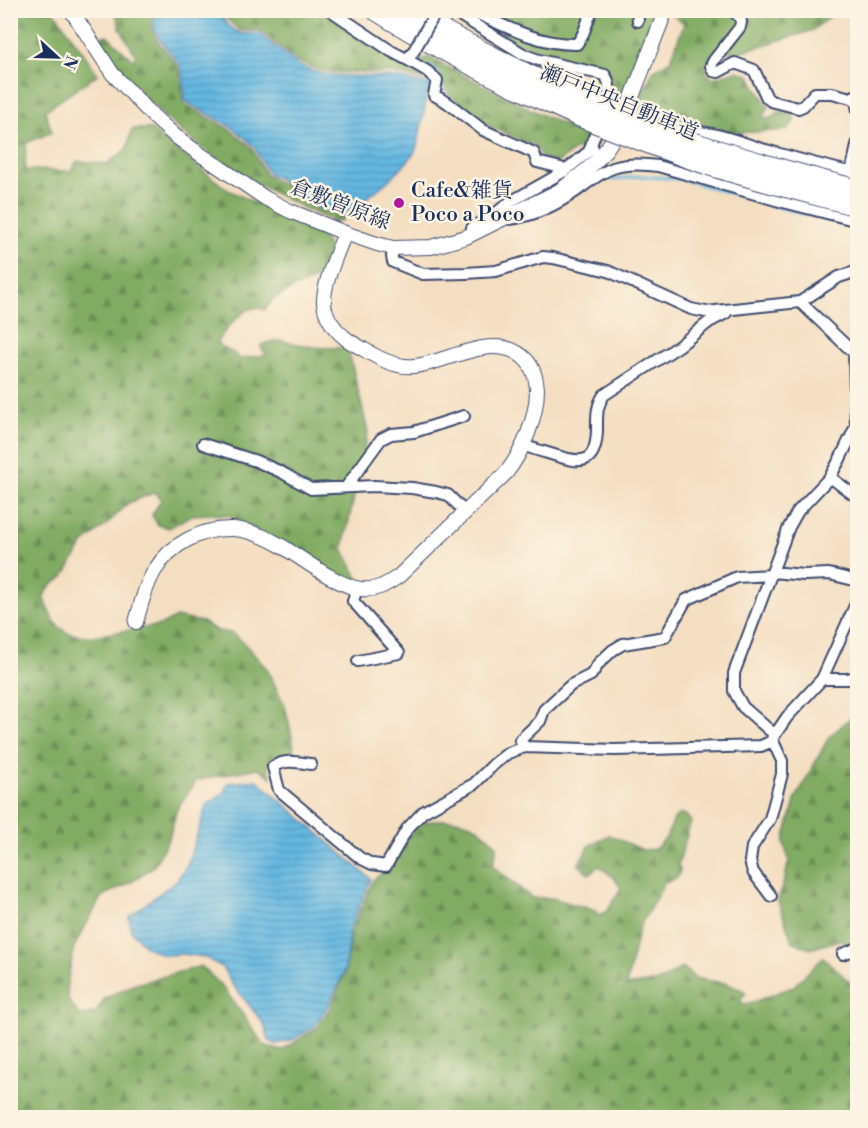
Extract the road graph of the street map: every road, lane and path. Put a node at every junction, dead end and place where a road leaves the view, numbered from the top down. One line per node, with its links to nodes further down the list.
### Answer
1 (71, 10): 22 (street, 倉敷曽原線)
2 (330, 10): 11 (street)
3 (376, 10): 13 (highway, 瀬戸中央自動車道)
4 (406, 10): 13 (highway, 瀬戸中央自動車道)
5 (437, 10): 11 (street, bridge)
6 (451, 10): 17 (street)
7 (470, 10): 8 (street)
8 (592, 10)
9 (730, 10): 12 (street)
10 (664, 15): 20 (street, 倉敷曽原線)
11 (410, 57): 17 (street)
12 (856, 95): 14 (street)
13 (582, 109): 18 (highway, 瀬戸中央自動車道, bridge); 19 (highway, 瀬戸中央自動車道, bridge)
14 (858, 111)
15 (621, 139): 18 (street)
16 (858, 141): 18 (street)
17 (563, 172): 23 (street)
18 (855, 179)
19 (858, 206)
20 (502, 220): 21 (street); 23 (street, 倉敷曽原線)
21 (858, 221)
22 (345, 233): 24 (street, 倉敷曽原線); 32 (street)
23 (449, 242): 24 (street, 倉敷曽原線)
24 (393, 248): 27 (street)
25 (858, 271): 26 (street)
26 (800, 302): 27 (street); 28 (street)
27 (732, 310): 32 (street)
28 (856, 397): 30 (street)
29 (464, 416): 34 (street)
30 (857, 422): 33 (street)
31 (203, 444): 34 (street)
32 (523, 445): 37 (street)
33 (830, 477): 35 (street); 38 (street)
34 (346, 487): 37 (street)
35 (857, 498): 36 (street)
36 (858, 506)
37 (465, 512): 40 (street)
38 (772, 573): 39 (street); 46 (street); 47 (street)
39 (858, 581)
40 (357, 589): 42 (street); 43 (street)
41 (858, 599): 45 (street)
42 (136, 622)
43 (358, 661)
44 (858, 677): 45 (street)
45 (822, 679): 46 (street)
46 (774, 737): 47 (street); 49 (street)
47 (525, 747): 48 (street)
48 (311, 764)
49 (771, 896)
50 (858, 948): 51 (street)
51 (843, 954)

